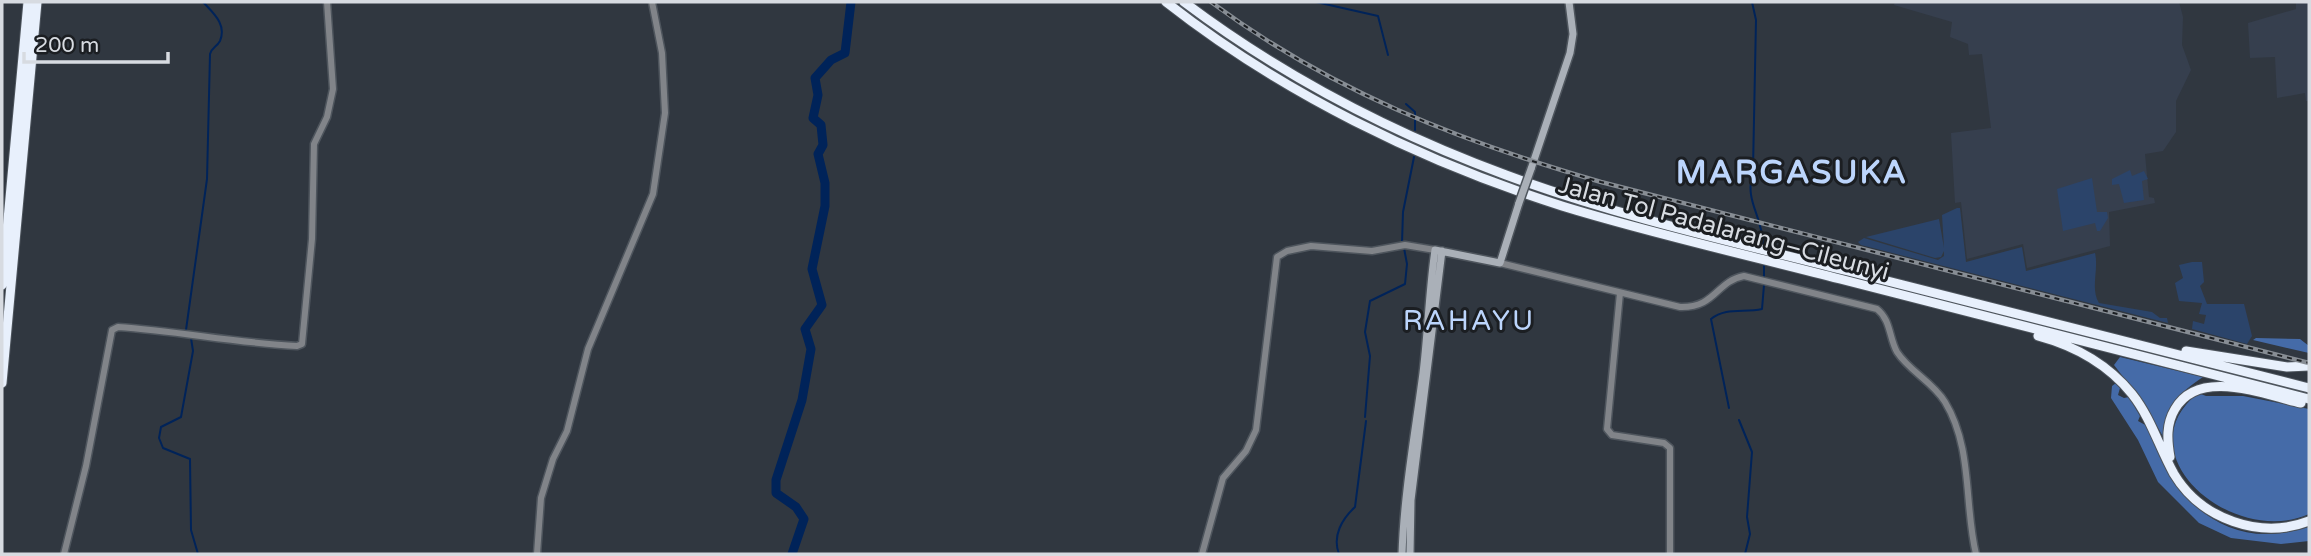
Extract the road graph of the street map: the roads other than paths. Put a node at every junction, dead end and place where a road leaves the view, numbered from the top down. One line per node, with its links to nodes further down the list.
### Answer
1 (28, 2): 12 (highway)
2 (37, 2): 17 (highway)
3 (327, 2): 23 (street)
4 (652, 2): 24 (street)
5 (1166, 2): 9 (highway, Jalan Tol Padalarang–Cileunyi)
6 (1184, 2): 9 (highway, Jalan Tol Padalarang–Cileunyi)
7 (1569, 2): 11 (main road, bridge)
8 (1439, 251): 11 (main road); 21 (main road); 25 (street)
9 (1758, 253): 10 (highway, Jalan Tol Padalarang–Cileunyi)
10 (1774, 257): 14 (highway, Jalan Tol Padalarang–Cileunyi); 15 (highway, Jalan Tol Padalarang–Cileunyi)
11 (1500, 263): 13 (street)
12 (2, 285)
13 (1620, 293): 28 (street); 29 (street)
14 (1927, 301): 19 (highway, Jalan Tol Padalarang–Cileunyi); 22 (highway)
15 (2153, 348): 16 (highway); 18 (highway, Jalan Tol Padalarang–Cileunyi)
16 (2309, 366)
17 (2, 383)
18 (2309, 388)
19 (2309, 399)
20 (2309, 405): 22 (highway)
21 (1417, 437): 26 (main road); 27 (main road)
22 (2309, 519)
23 (64, 554)
24 (537, 554)
25 (1202, 554)
26 (1402, 554)
27 (1410, 554)
28 (1670, 554)
29 (1976, 554)

